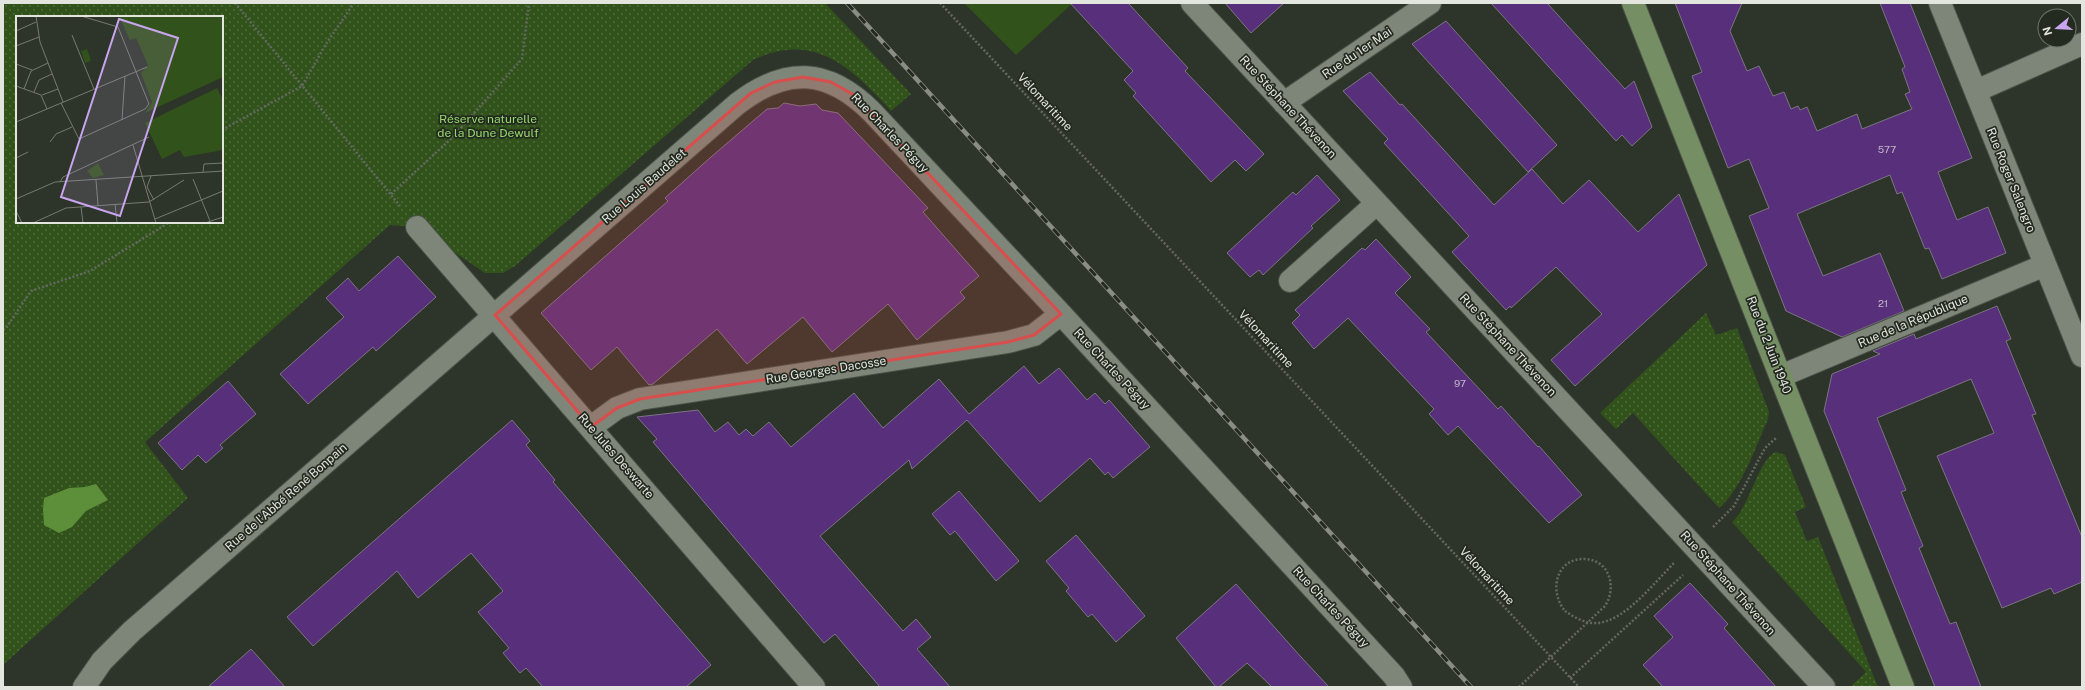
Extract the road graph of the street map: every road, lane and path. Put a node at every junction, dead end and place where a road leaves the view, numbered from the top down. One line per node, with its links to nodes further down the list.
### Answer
1 (235, 3): 11 (path)
2 (354, 3): 11 (path)
3 (529, 3): 15 (path)
4 (940, 3): 29 (path, Vélomaritime)
5 (1192, 3): 13 (street, Rue Stéphane Thévenon)
6 (1430, 3): 13 (street, Rue du 1er Mai)
7 (1633, 3): 25 (main road, Rue du 2 Juin 1940)
8 (1940, 3): 12 (street, Rue Roger Salengro)
9 (2082, 44): 12 (street)
10 (803, 77): 21 (street, Rue Charles Péguy); 22 (street, Rue Louis Baudelet)
11 (302, 86): 14 (path); 15 (path)
12 (1976, 91): 19 (street, Rue Roger Salengro)
13 (1284, 103): 16 (street, Rue Stéphane Thévenon)
14 (223, 129)
15 (391, 194): 18 (path)
16 (1376, 204): 20 (street); 28 (street, Rue Stéphane Thévenon)
17 (168, 223): 23 (path)
18 (417, 226): 22 (street, Rue Jules Deswarte)
19 (2045, 265): 24 (street, Rue Roger Salengro); 25 (street, Rue de la République)
20 (1290, 281)
21 (1061, 314): 26 (street, Rue Georges Dacosse); 32 (street, Rue Charles Péguy)
22 (495, 315): 26 (street, Rue Jules Deswarte); 30 (street, Rue de l'Abbé René Bonpain)
23 (3, 330)
24 (2082, 356)
25 (1781, 376): 27 (main road, Rue du 2 Juin 1940)
26 (591, 426): 31 (street, Rue Jules Deswarte)
27 (1801, 429): 28 (path); 36 (main road, Rue du 2 Juin 1940)
28 (1694, 544): 29 (path); 33 (path, bridge); 35 (street, Rue Stéphane Thévenon)
29 (1570, 678): 34 (path, Vélomaritime)
30 (84, 687)
31 (814, 687)
32 (1401, 687)
33 (1519, 687)
34 (1579, 687)
35 (1824, 687)
36 (1903, 687)

